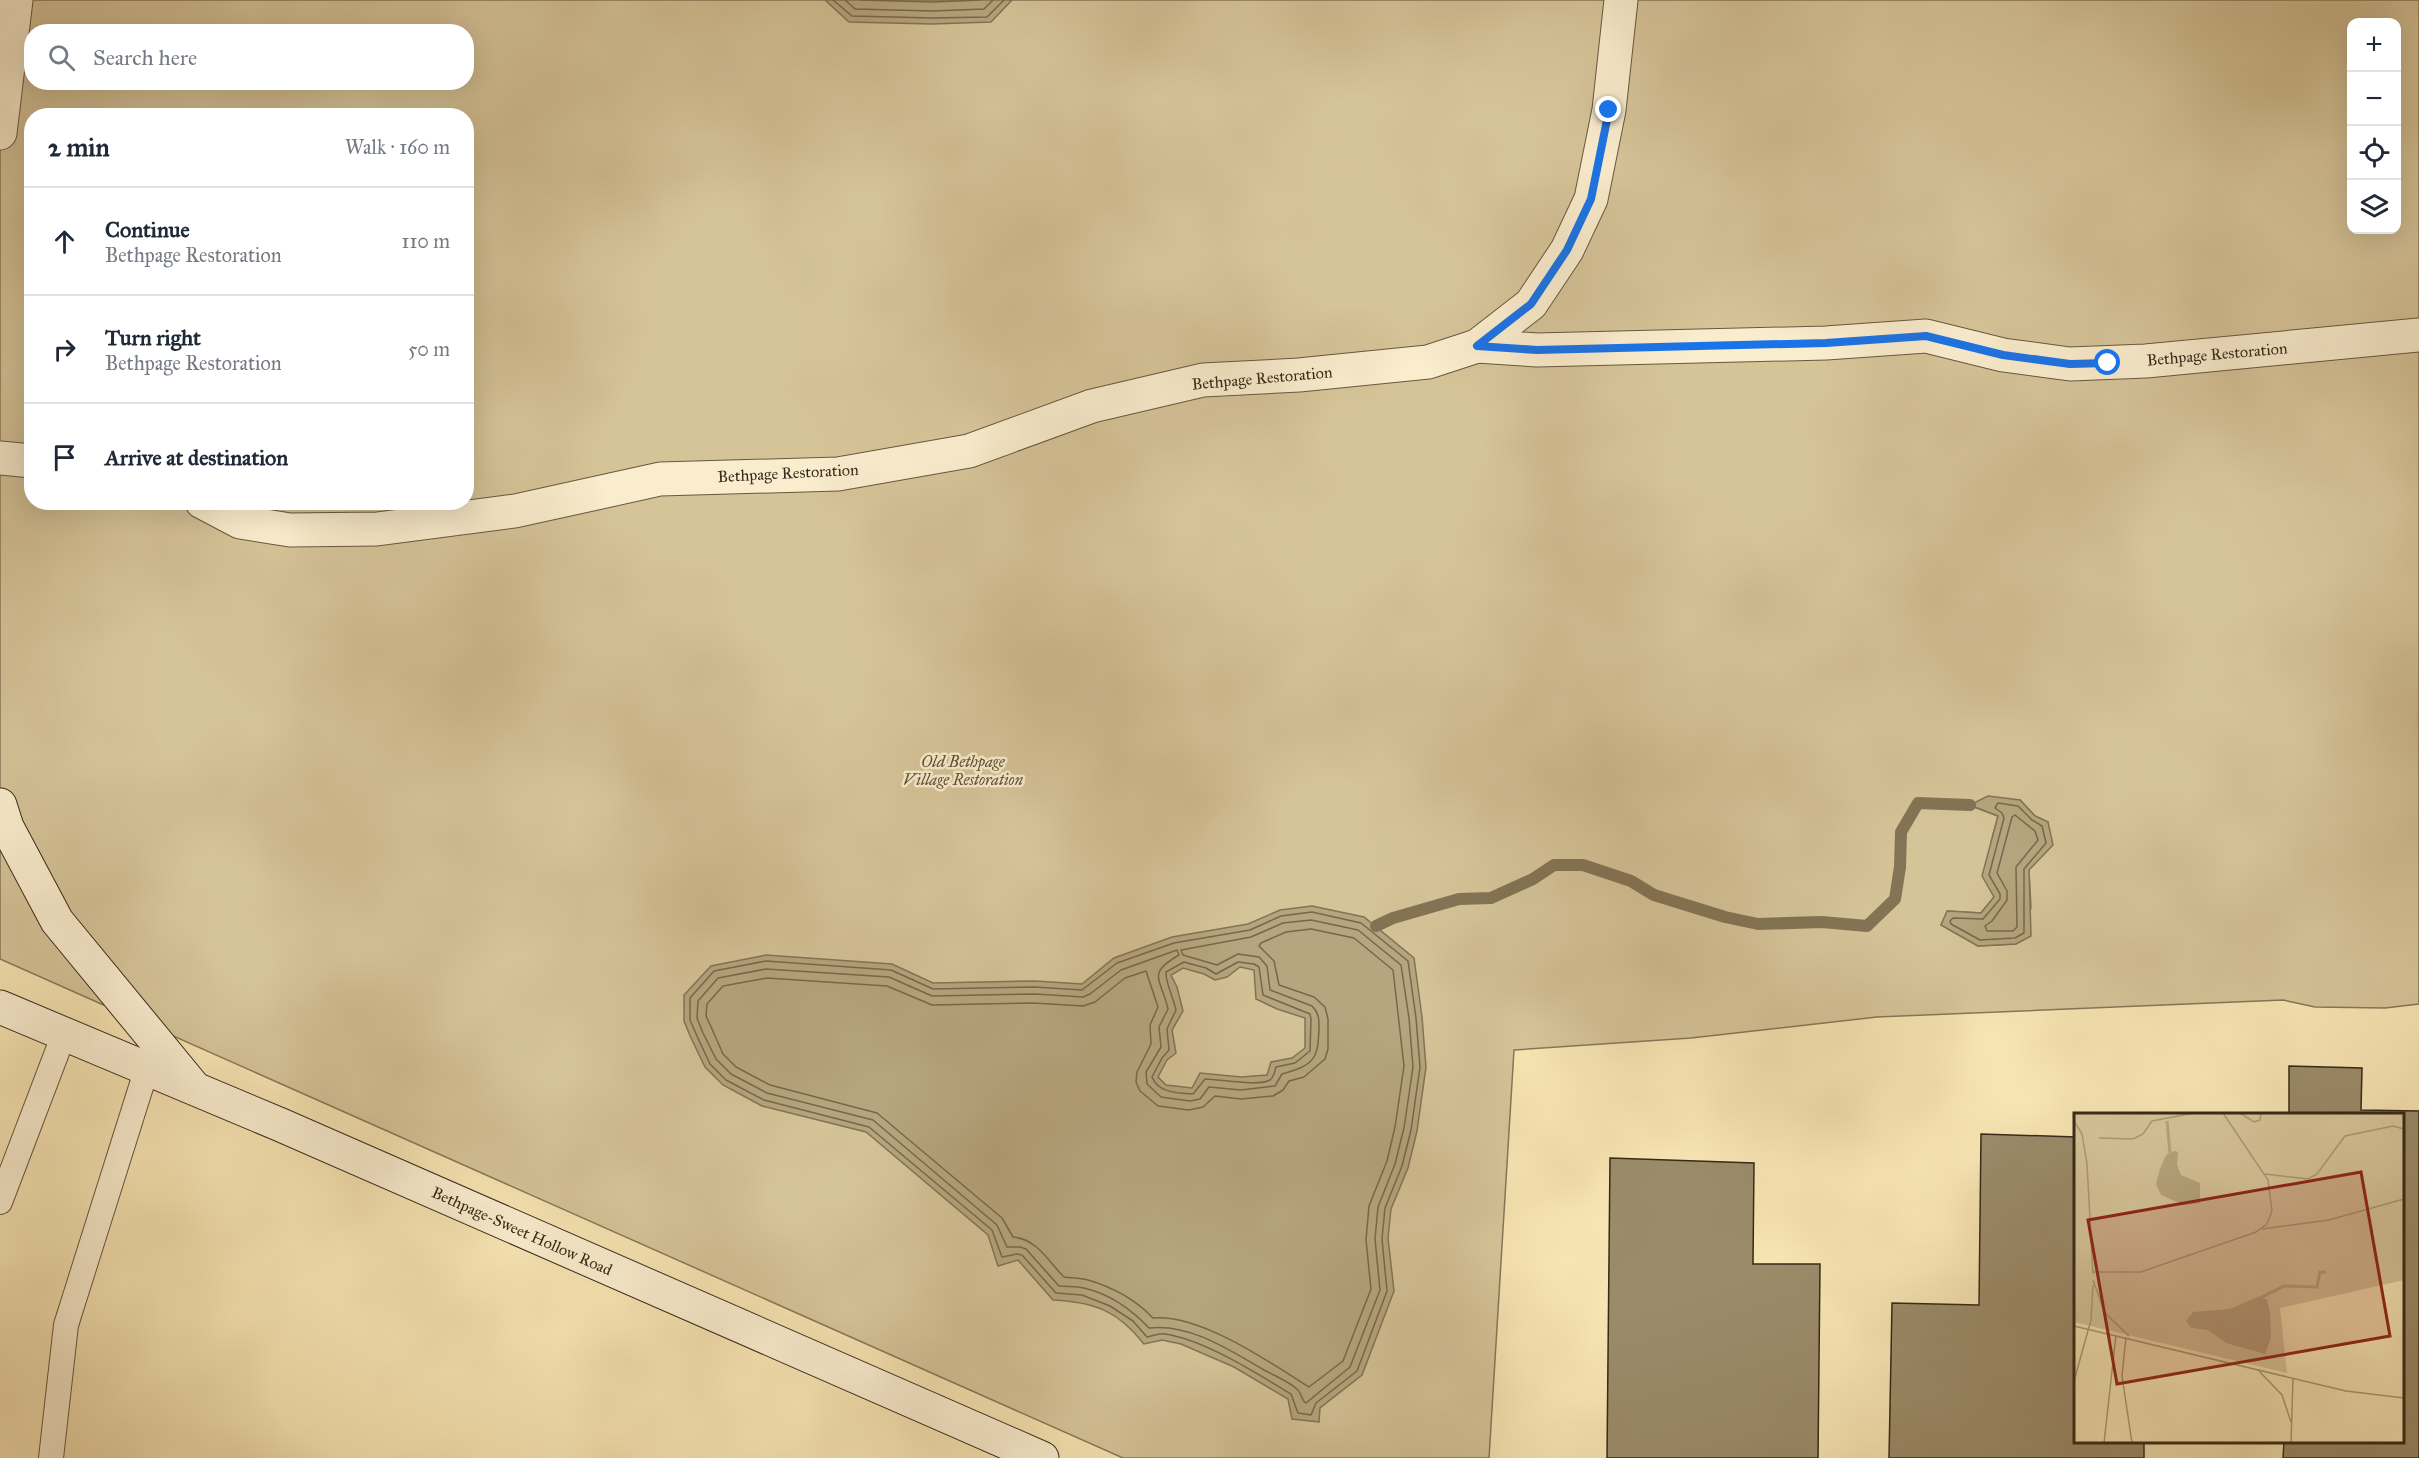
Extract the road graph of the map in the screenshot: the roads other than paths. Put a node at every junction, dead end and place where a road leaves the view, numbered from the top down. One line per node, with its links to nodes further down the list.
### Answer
1 (16, 0): 3 (street)
2 (1621, 0): 5 (street, Bethpage Restoration)
3 (0, 133)
4 (2419, 334): 5 (street, Bethpage Restoration)
5 (1477, 346): 8 (street, Bethpage Restoration)
6 (0, 458): 7 (street)
7 (24, 460)
8 (217, 510)
9 (0, 806): 13 (street)
10 (0, 1007): 11 (street, Bethpage-Sweet Hollow Road)
11 (64, 1034): 12 (street, Bethpage-Sweet Hollow Road); 14 (lane)
12 (147, 1068): 13 (street, Bethpage-Sweet Hollow Road); 15 (lane)
13 (195, 1089): 16 (street, Bethpage-Sweet Hollow Road)
14 (0, 1202)
15 (51, 1458)
16 (1042, 1458)

